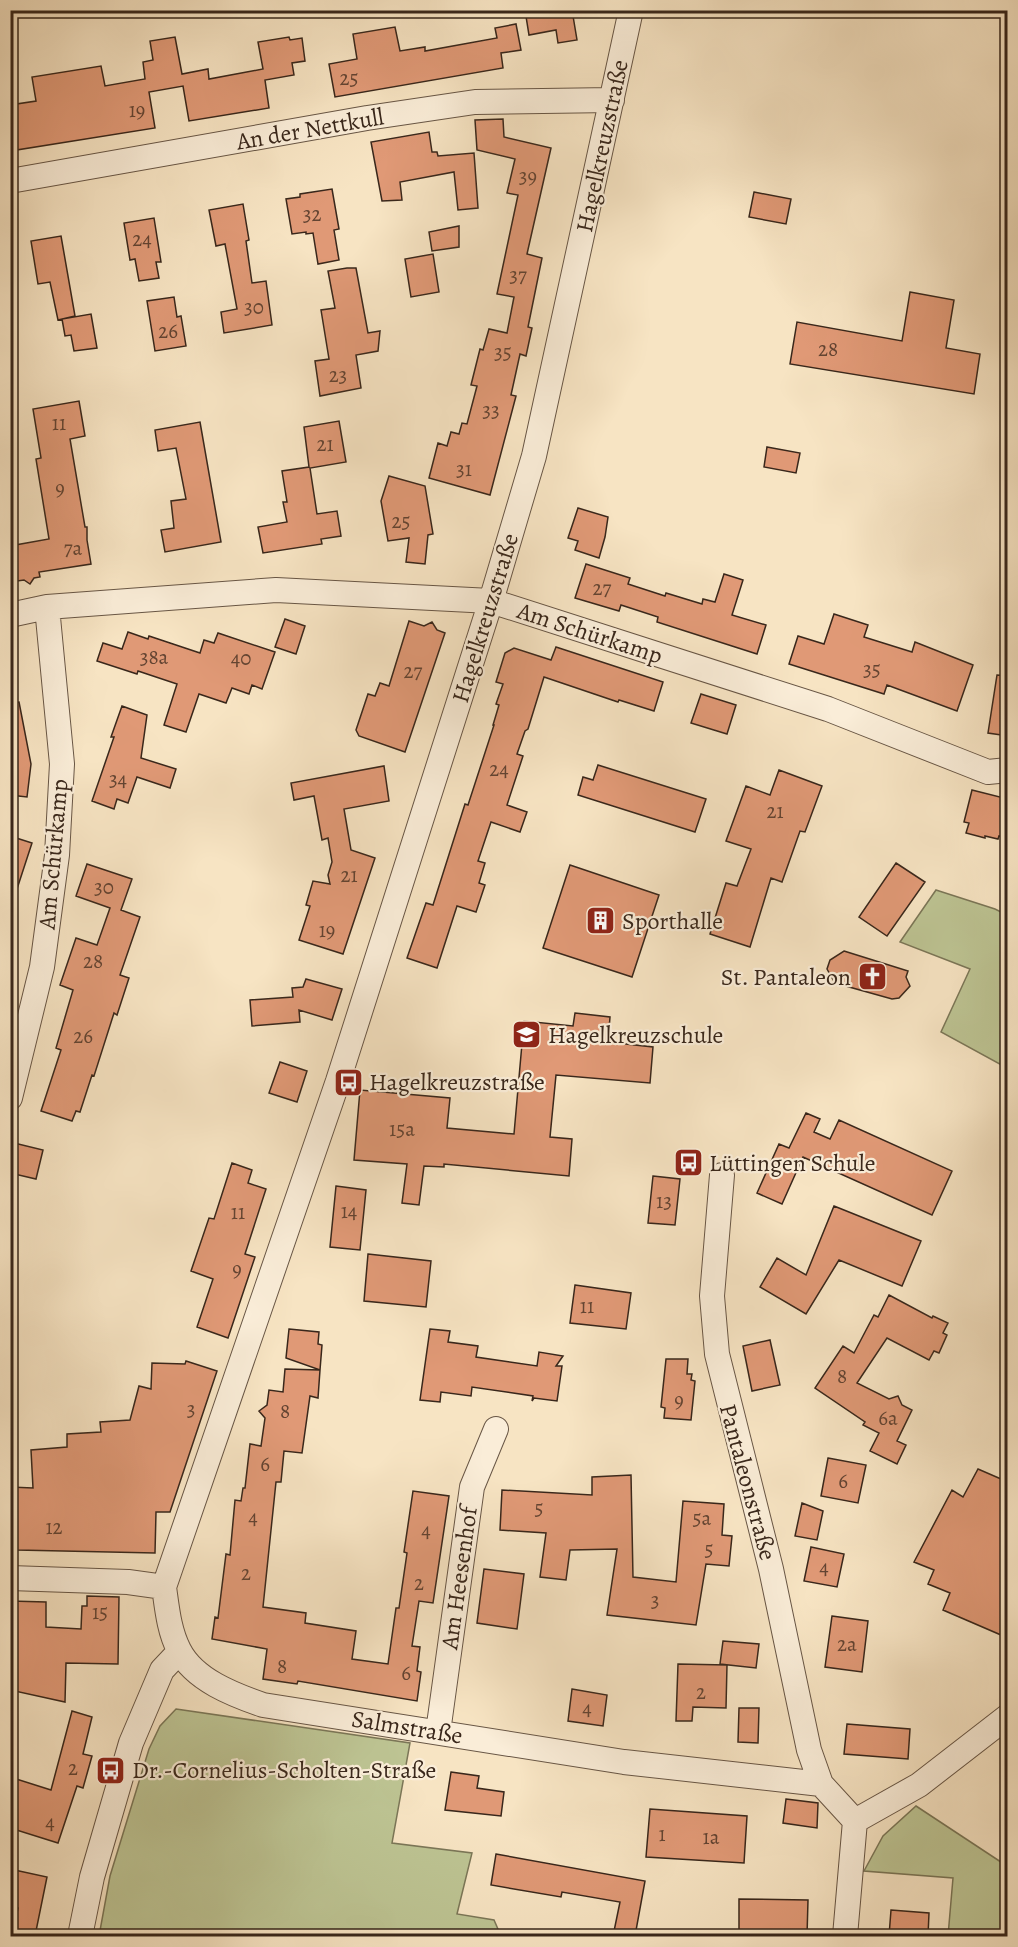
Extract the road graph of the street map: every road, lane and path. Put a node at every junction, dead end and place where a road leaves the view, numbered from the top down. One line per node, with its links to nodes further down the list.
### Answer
1 (631, 10): 2 (street, Hagelkreuzstraße)
2 (612, 100): 3 (street, An der Nettkull); 4 (street, Hagelkreuzstraße)
3 (10, 182)
4 (492, 601): 5 (street, Am Schürkamp); 7 (street, Am Schürkamp); 12 (street, Hagelkreuzstraße)
5 (47, 607): 6 (street, Am Schürkamp); 8 (street, Am Schürkamp)
6 (10, 615)
7 (1008, 770)
8 (10, 1098)
9 (722, 1174): 16 (street, Pantaleonstraße)
10 (496, 1429): 15 (street, Am Heesenhof)
11 (10, 1578): 12 (street)
12 (165, 1587): 13 (street, Salmstraße)
13 (179, 1652): 15 (street, Salmstraße); 18 (street)
14 (1008, 1716): 17 (street)
15 (438, 1732): 16 (street, Salmstraße)
16 (821, 1784): 17 (street)
17 (855, 1821): 19 (street)
18 (80, 1936)
19 (845, 1936)

